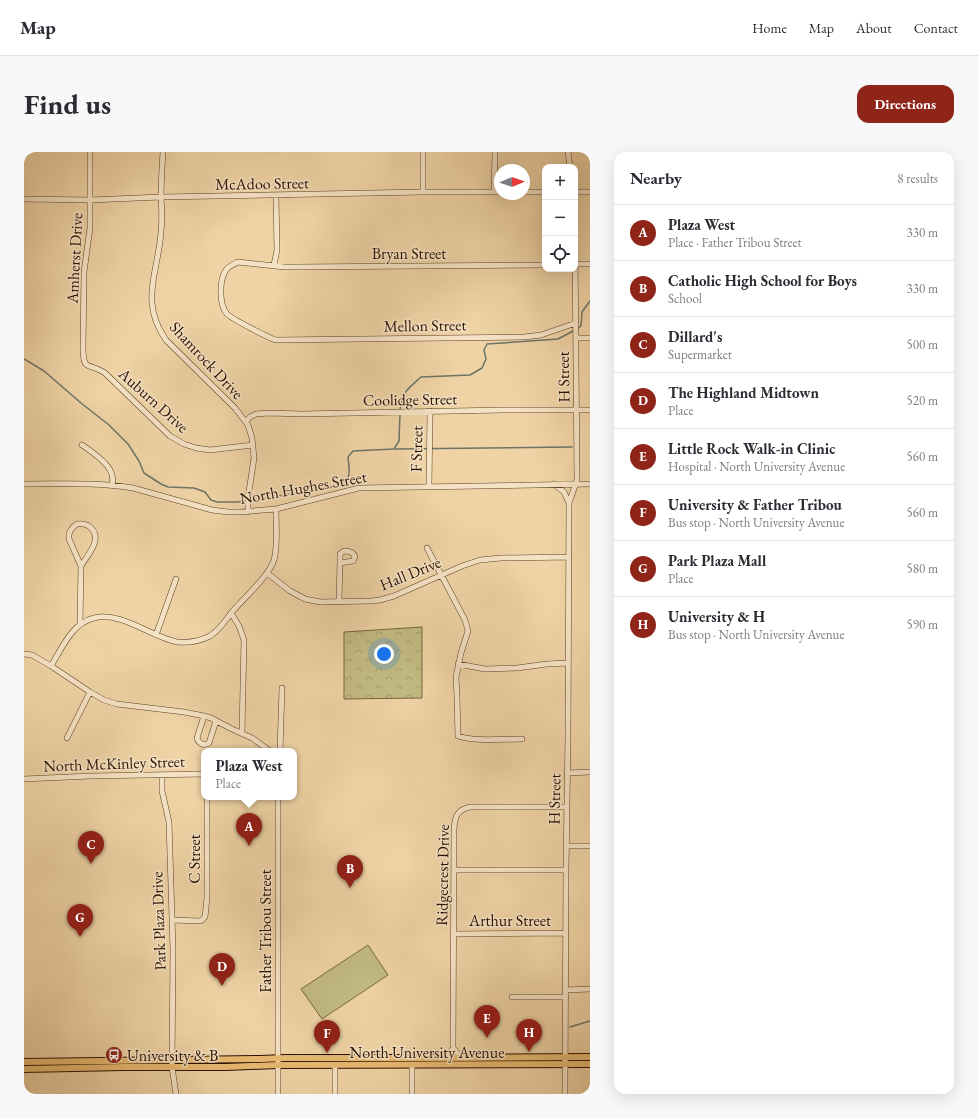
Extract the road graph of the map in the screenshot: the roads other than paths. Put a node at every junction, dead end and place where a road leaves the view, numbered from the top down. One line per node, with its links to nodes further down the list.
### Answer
1 (90, 152): 17 (street, Amherst Drive)
2 (163, 152): 15 (street, Shamrock Drive)
3 (423, 152): 8 (street)
4 (495, 152): 6 (street)
5 (568, 152): 7 (street)
6 (495, 164)
7 (570, 164)
8 (423, 192): 9 (street, McAdoo Street); 14 (street, McAdoo Street)
9 (494, 192)
10 (530, 192): 11 (street)
11 (542, 192)
12 (578, 192): 13 (street)
13 (590, 192)
14 (276, 196): 15 (street, McAdoo Street); 20 (street)
15 (161, 198): 17 (street, McAdoo Street); 31 (street, Shamrock Drive)
16 (24, 199): 17 (street, McAdoo Street)
17 (90, 200): 27 (street, Amherst Drive)
18 (578, 264): 19 (street)
19 (590, 264)
20 (274, 265): 21 (street, Bryan Street); 26 (street, Bryan Street)
21 (542, 265)
22 (575, 272): 23 (street, H Street)
23 (576, 324): 24 (street, H Street); 26 (street, Mellon Street)
24 (576, 337): 25 (street); 28 (street, H Street)
25 (590, 338)
26 (272, 339)
27 (87, 365): 33 (street, Auburn Drive)
28 (576, 410): 29 (street, Coolidge Street); 30 (street, Coolidge Street); 36 (street, H Street)
29 (590, 410)
30 (430, 411): 31 (street, Coolidge Street); 39 (street, F Street)
31 (246, 421): 33 (street, Shamrock Drive)
32 (82, 445): 38 (street)
33 (253, 445): 42 (street, Shamrock Drive)
34 (24, 484): 38 (street, North Hughes Street)
35 (554, 484): 36 (street, North Hughes Street); 39 (street, North Hughes Street); 40 (street)
36 (576, 484): 37 (street, North Hughes Street); 40 (street, H Street)
37 (590, 484)
38 (112, 485): 42 (street, North Hughes Street)
39 (429, 486): 41 (street, North Hughes Street)
40 (569, 504): 44 (street, H Street)
41 (276, 508): 42 (street, North Hughes Street); 47 (street)
42 (248, 512)
43 (427, 548): 48 (street)
44 (569, 557): 48 (street, Hall Drive); 55 (street, H Street)
45 (340, 563): 50 (street)
46 (81, 566): 46 (street); 52 (street)
47 (267, 573): 50 (street, Hall Drive); 51 (street)
48 (442, 575): 50 (street, Hall Drive); 56 (street)
49 (176, 579): 53 (street)
50 (339, 601)
51 (231, 613): 53 (street); 62 (street)
52 (80, 623): 53 (street); 57 (street)
53 (156, 635)
54 (24, 654): 57 (street)
55 (568, 663): 56 (street); 68 (street, H Street)
56 (458, 664): 64 (street)
57 (51, 666): 59 (street)
58 (282, 688): 66 (street)
59 (90, 692): 60 (street); 63 (street)
60 (204, 716): 61 (street); 61 (street)
61 (216, 721): 62 (street)
62 (242, 733): 65 (street)
63 (67, 738)
64 (522, 739)
65 (266, 748)
66 (280, 748)
67 (590, 772): 68 (street)
68 (567, 773): 74 (street, H Street)
69 (201, 774): 70 (street, North McKinley Street)
70 (162, 775): 71 (street, North McKinley Street); 79 (street, Park Plaza Drive)
71 (24, 779)
72 (207, 800): 79 (street, C Street)
73 (278, 800): 92 (street, Father Tribou Street)
74 (567, 807): 75 (street, H Street); 77 (street, Ridgecrest Drive)
75 (567, 846): 76 (street); 78 (street, H Street)
76 (590, 846)
77 (454, 870): 78 (street); 81 (street, Ridgecrest Drive)
78 (566, 870): 80 (street, H Street)
79 (172, 920): 91 (street, Park Plaza Drive)
80 (566, 933): 81 (street, Arthur Street); 83 (street, H Street)
81 (454, 934): 86 (street, Ridgecrest Drive)
82 (590, 989): 83 (street)
83 (566, 990): 84 (street, H Street)
84 (566, 996): 85 (street); 87 (street, H Street)
85 (512, 997)
86 (453, 1048): 89 (street); 90 (street)
87 (565, 1057): 88 (main road, North University Avenue); 90 (main road, North University Avenue); 94 (street, H Street)
88 (590, 1057)
89 (443, 1058): 90 (main road, North University Avenue); 92 (main road, North University Avenue)
90 (464, 1058)
91 (172, 1060): 92 (main road, North University Avenue); 93 (main road, North University Avenue); 98 (street, Park Plaza Drive)
92 (278, 1061): 96 (main road, North University Avenue); 98 (main road, North University Avenue); 101 (street, Father Tribou Street)
93 (24, 1062)
94 (565, 1064): 95 (main road, North University Avenue); 97 (main road, North University Avenue); 104 (street, H Street)
95 (590, 1064)
96 (335, 1065): 97 (main road, North University Avenue); 102 (street)
97 (412, 1065): 103 (street)
98 (172, 1067): 99 (main road, North University Avenue); 100 (street)
99 (24, 1069)
100 (176, 1094)
101 (278, 1094)
102 (335, 1094)
103 (412, 1094)
104 (565, 1094)

